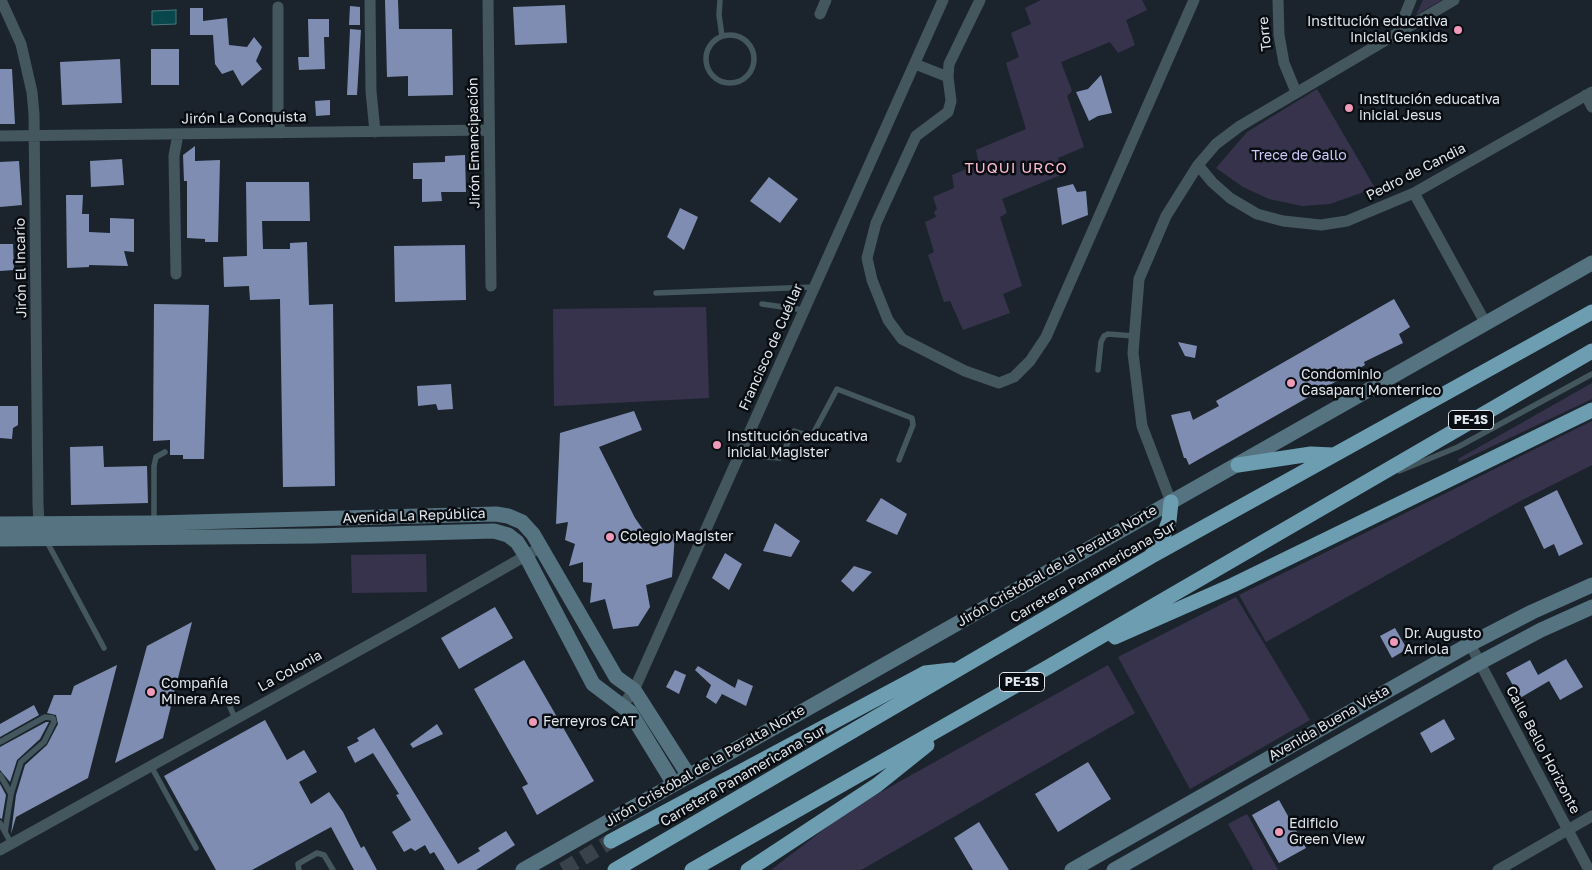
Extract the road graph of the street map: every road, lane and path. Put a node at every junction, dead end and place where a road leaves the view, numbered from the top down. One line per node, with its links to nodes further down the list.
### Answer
1 (1, 0): 26 (street, Jirón El Incario)
2 (370, 0): 22 (street)
3 (488, 0): 21 (street, Jirón Emancipación)
4 (720, 0): 15 (lane)
5 (826, 0): 13 (street)
6 (943, 0): 16 (street, Francisco de Cuéllar)
7 (980, 0): 17 (street)
8 (1194, 0): 17 (street)
9 (1278, 0): 18 (street, Torre)
10 (1411, 0): 14 (street)
11 (1454, 0): 14 (street)
12 (278, 7): 23 (street)
13 (820, 14)
14 (1398, 32): 18 (street)
15 (722, 36): 15 (lane)
16 (915, 64): 17 (street); 32 (street, Francisco de Cuéllar)
17 (948, 77)
18 (1296, 92): 27 (street)
19 (1589, 94): 20 (street); 28 (street, Pedro de Candia)
20 (1592, 106)
21 (489, 130): 22 (street, Jirón La Conquista); 31 (street, Jirón Emancipación)
22 (375, 132): 23 (street, Jirón La Conquista)
23 (280, 133): 24 (street, Jirón La Conquista)
24 (178, 134): 26 (street, Jirón La Conquista); 30 (street)
25 (0, 136): 26 (street, Jirón La Conquista)
26 (35, 136): 54 (street, Jirón El Incario)
27 (1198, 165): 28 (street, Pedro de Candia); 40 (street)
28 (1414, 193): 38 (street)
29 (1592, 263): 38 (street, Jirón Cristóbal de la Peralta Norte)
30 (176, 274)
31 (491, 286)
32 (814, 287): 33 (lane); 36 (street, Francisco de Cuéllar)
33 (656, 293)
34 (1592, 301): 39 (highway)
35 (762, 304): 36 (lane)
36 (804, 310): 45 (street, Francisco de Cuéllar)
37 (1592, 312): 39 (highway, Carretera Panamericana Sur / PE-1S)
38 (1486, 324): 49 (street, Jirón Cristóbal de la Peralta Norte)
39 (1556, 333): 47 (highway, Carretera Panamericana Sur / PE-1S)
40 (1134, 336): 42 (lane); 51 (street)
41 (1592, 351): 50 (highway, PE-1S)
42 (1098, 370)
43 (1592, 374): 50 (lane)
44 (1592, 410): 65 (highway)
45 (742, 449): 48 (lane); 67 (street, Francisco de Cuéllar)
46 (165, 452): 52 (lane)
47 (1333, 455): 49 (highway); 59 (highway, Carretera Panamericana Sur / PE-1S)
48 (899, 460)
49 (1238, 465): 51 (street, Jirón Cristóbal de la Peralta Norte)
50 (1350, 490): 65 (highway, PE-1S)
51 (1171, 502): 59 (highway); 76 (street, Jirón Cristóbal de la Peralta Norte)
52 (154, 523): 54 (street, Avenida La República); 57 (street, Avenida La República)
53 (0, 524): 54 (street, Avenida La República)
54 (39, 524): 55 (street, Jirón El Incario)
55 (45, 539): 56 (street, Avenida La República); 58 (street, Avenida La República); 63 (lane)
56 (0, 540)
57 (541, 547): 58 (street, La Colonia); 67 (street, Avenida La República)
58 (526, 556): 69 (street, Avenida La República); 71 (street, La Colonia)
59 (1150, 557): 66 (highway, Carretera Panamericana Sur / PE-1S)
60 (1592, 586): 62 (street, Avenida Buena Vista)
61 (1592, 607): 64 (street, Avenida Buena Vista)
62 (1470, 644): 64 (street, Calle Bello Horizonte); 74 (street, Avenida Buena Vista)
63 (104, 648)
64 (1479, 663): 79 (street, Avenida Buena Vista); 83 (street, Calle Bello Horizonte)
65 (1050, 666): 70 (highway, PE-1S)
66 (956, 670): 85 (highway); 92 (highway, Carretera Panamericana Sur / PE-1S)
67 (634, 690): 69 (street, Francisco de Cuéllar); 76 (street, Avenida La República)
68 (229, 704): 71 (lane)
69 (623, 705): 77 (street, Avenida La República)
70 (967, 713): 78 (highway); 93 (highway, PE-1S)
71 (235, 719): 73 (street, La Colonia)
72 (0, 742): 80 (lane)
73 (151, 766): 86 (street, La Colonia); 87 (lane)
74 (1246, 770): 79 (street); 96 (street, Avenida Buena Vista)
75 (0, 774): 80 (lane)
76 (689, 776): 77 (street, Jirón Cristóbal de la Peralta Norte)
77 (674, 784): 91 (street, Jirón Cristóbal de la Peralta Norte)
78 (877, 785): 94 (highway); 95 (highway)
79 (1256, 788): 97 (street, Avenida Buena Vista)
80 (11, 794): 84 (lane)
81 (1592, 816): 83 (street)
82 (0, 823): 84 (lane)
83 (1568, 828): 98 (street); 99 (street, Calle Bello Horizonte)
84 (5, 832): 86 (lane)
85 (611, 842)
86 (11, 843): 88 (street, La Colonia)
87 (196, 848)
88 (0, 850)
89 (299, 870): 90 (lane)
90 (333, 870)
91 (523, 870)
92 (615, 870)
93 (692, 870)
94 (748, 870)
95 (764, 870)
96 (1072, 870)
97 (1114, 870)
98 (1498, 870)
99 (1590, 870)

